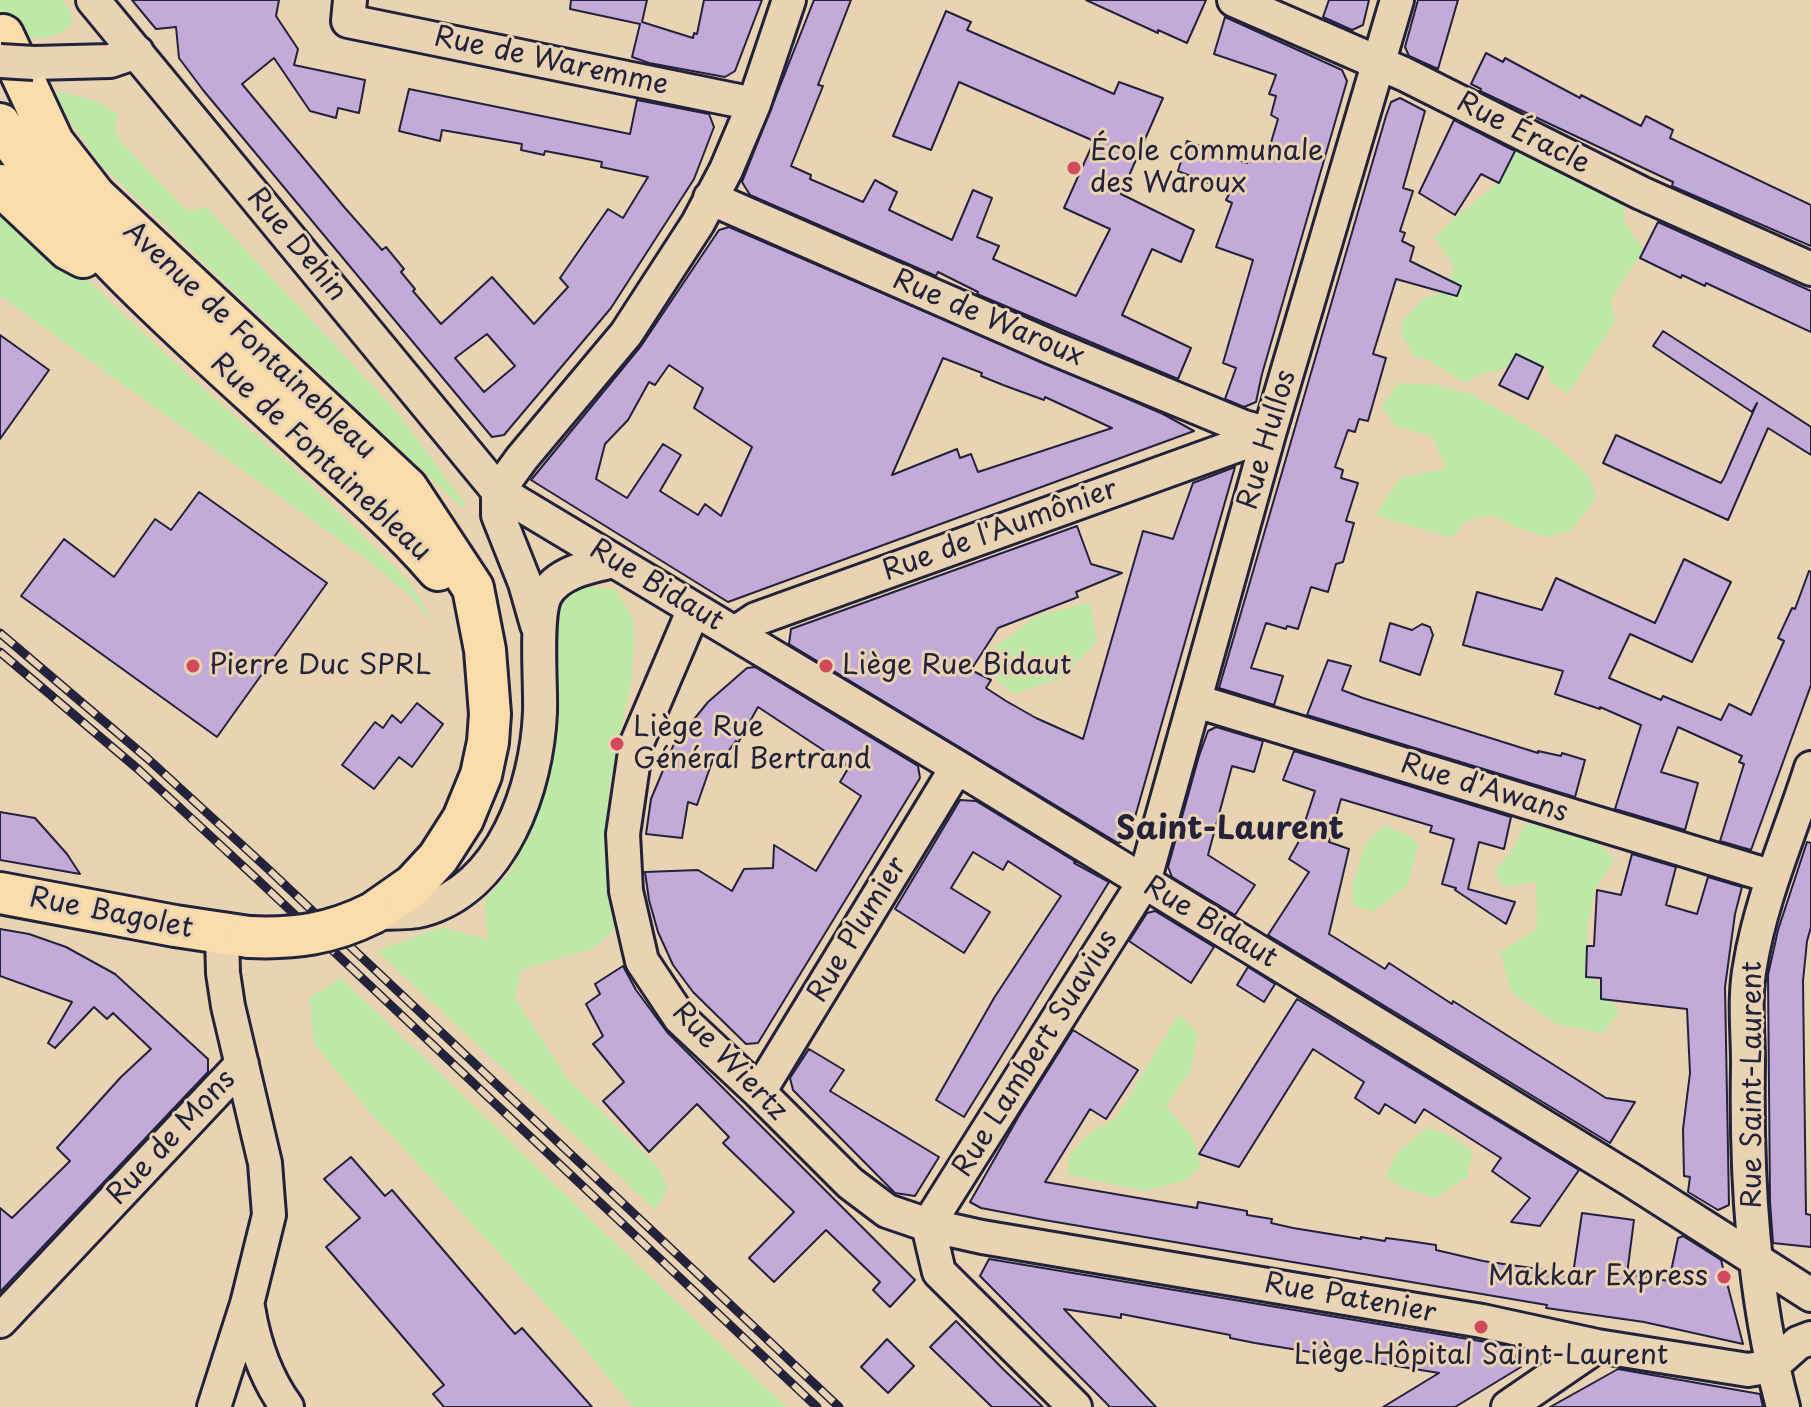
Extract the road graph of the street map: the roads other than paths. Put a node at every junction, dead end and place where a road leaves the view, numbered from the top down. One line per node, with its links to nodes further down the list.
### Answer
1 (93, 0): 7 (street, Rue Dehin)
2 (789, 0): 9 (street)
3 (1234, 0): 8 (street, Rue Éracle)
4 (1397, 0): 8 (street, Rue Hullos)
5 (349, 10): 9 (street, Rue de Waremme)
6 (1, 48): 7 (street, bridge); 21 (main road, Avenue de Fontainebleau)
7 (137, 52): 16 (street, Rue Dehin)
8 (1381, 63): 13 (street, Rue Éracle); 15 (street, Rue Hullos)
9 (754, 104): 12 (street)
10 (0, 124): 14 (main road, Avenue de Fontainebleau)
11 (0, 185): 14 (main road)
12 (710, 198): 15 (street, Rue de Waroux); 16 (street)
13 (1811, 269)
14 (133, 283): 21 (main road, Rue de Fontainebleau)
15 (1269, 434): 20 (street, Rue de l'Aumônier); 22 (street, Rue Hullos)
16 (498, 491): 17 (street, Rue Bidaut); 19 (street, Rue Bagolet)
17 (614, 561): 18 (street, Rue Bidaut); 19 (street, Rue Bagolet)
18 (694, 609): 20 (street, Rue Bidaut); 31 (street, Rue Wiertz)
19 (540, 633): 28 (street, Rue Bagolet)
20 (735, 633): 23 (street, Rue Bidaut)
21 (485, 650): 28 (main road, Avenue de Fontainebleau)
22 (1196, 701): 25 (street, Rue d'Awans); 26 (street, Rue Hullos)
23 (957, 767): 26 (street, Rue Bidaut); 31 (street, Rue Plumier)
24 (1811, 768): 25 (street, Rue Saint-Laurent)
25 (1773, 877): 33 (street, Rue Saint-Laurent)
26 (1144, 882): 32 (street, Rue Lambert Suavius); 33 (street, Rue Bidaut)
27 (0, 893): 29 (main road, Rue Bagolet)
28 (373, 913): 29 (main road, Rue Bagolet, bridge)
29 (235, 936): 30 (street, Rue Bagolet)
30 (242, 1064): 35 (street, Rue de Mons); 36 (street, Rue de Mons)
31 (759, 1092): 32 (street, Rue Wiertz)
32 (928, 1225): 38 (street, Rue Patenier); 42 (street)
33 (1756, 1258): 34 (street, Rue Bidaut); 39 (street, Rue Saint-Laurent)
34 (1811, 1295)
35 (247, 1304): 40 (street, Rue de Mons); 41 (street, Rue de Mons)
36 (0, 1321)
37 (1811, 1338): 39 (street)
38 (1597, 1346): 39 (street, Rue Patenier); 43 (street)
39 (1772, 1366): 44 (street, Rue Saint-Laurent)
40 (214, 1407)
41 (287, 1407)
42 (1075, 1407)
43 (1508, 1407)
44 (1783, 1407)

